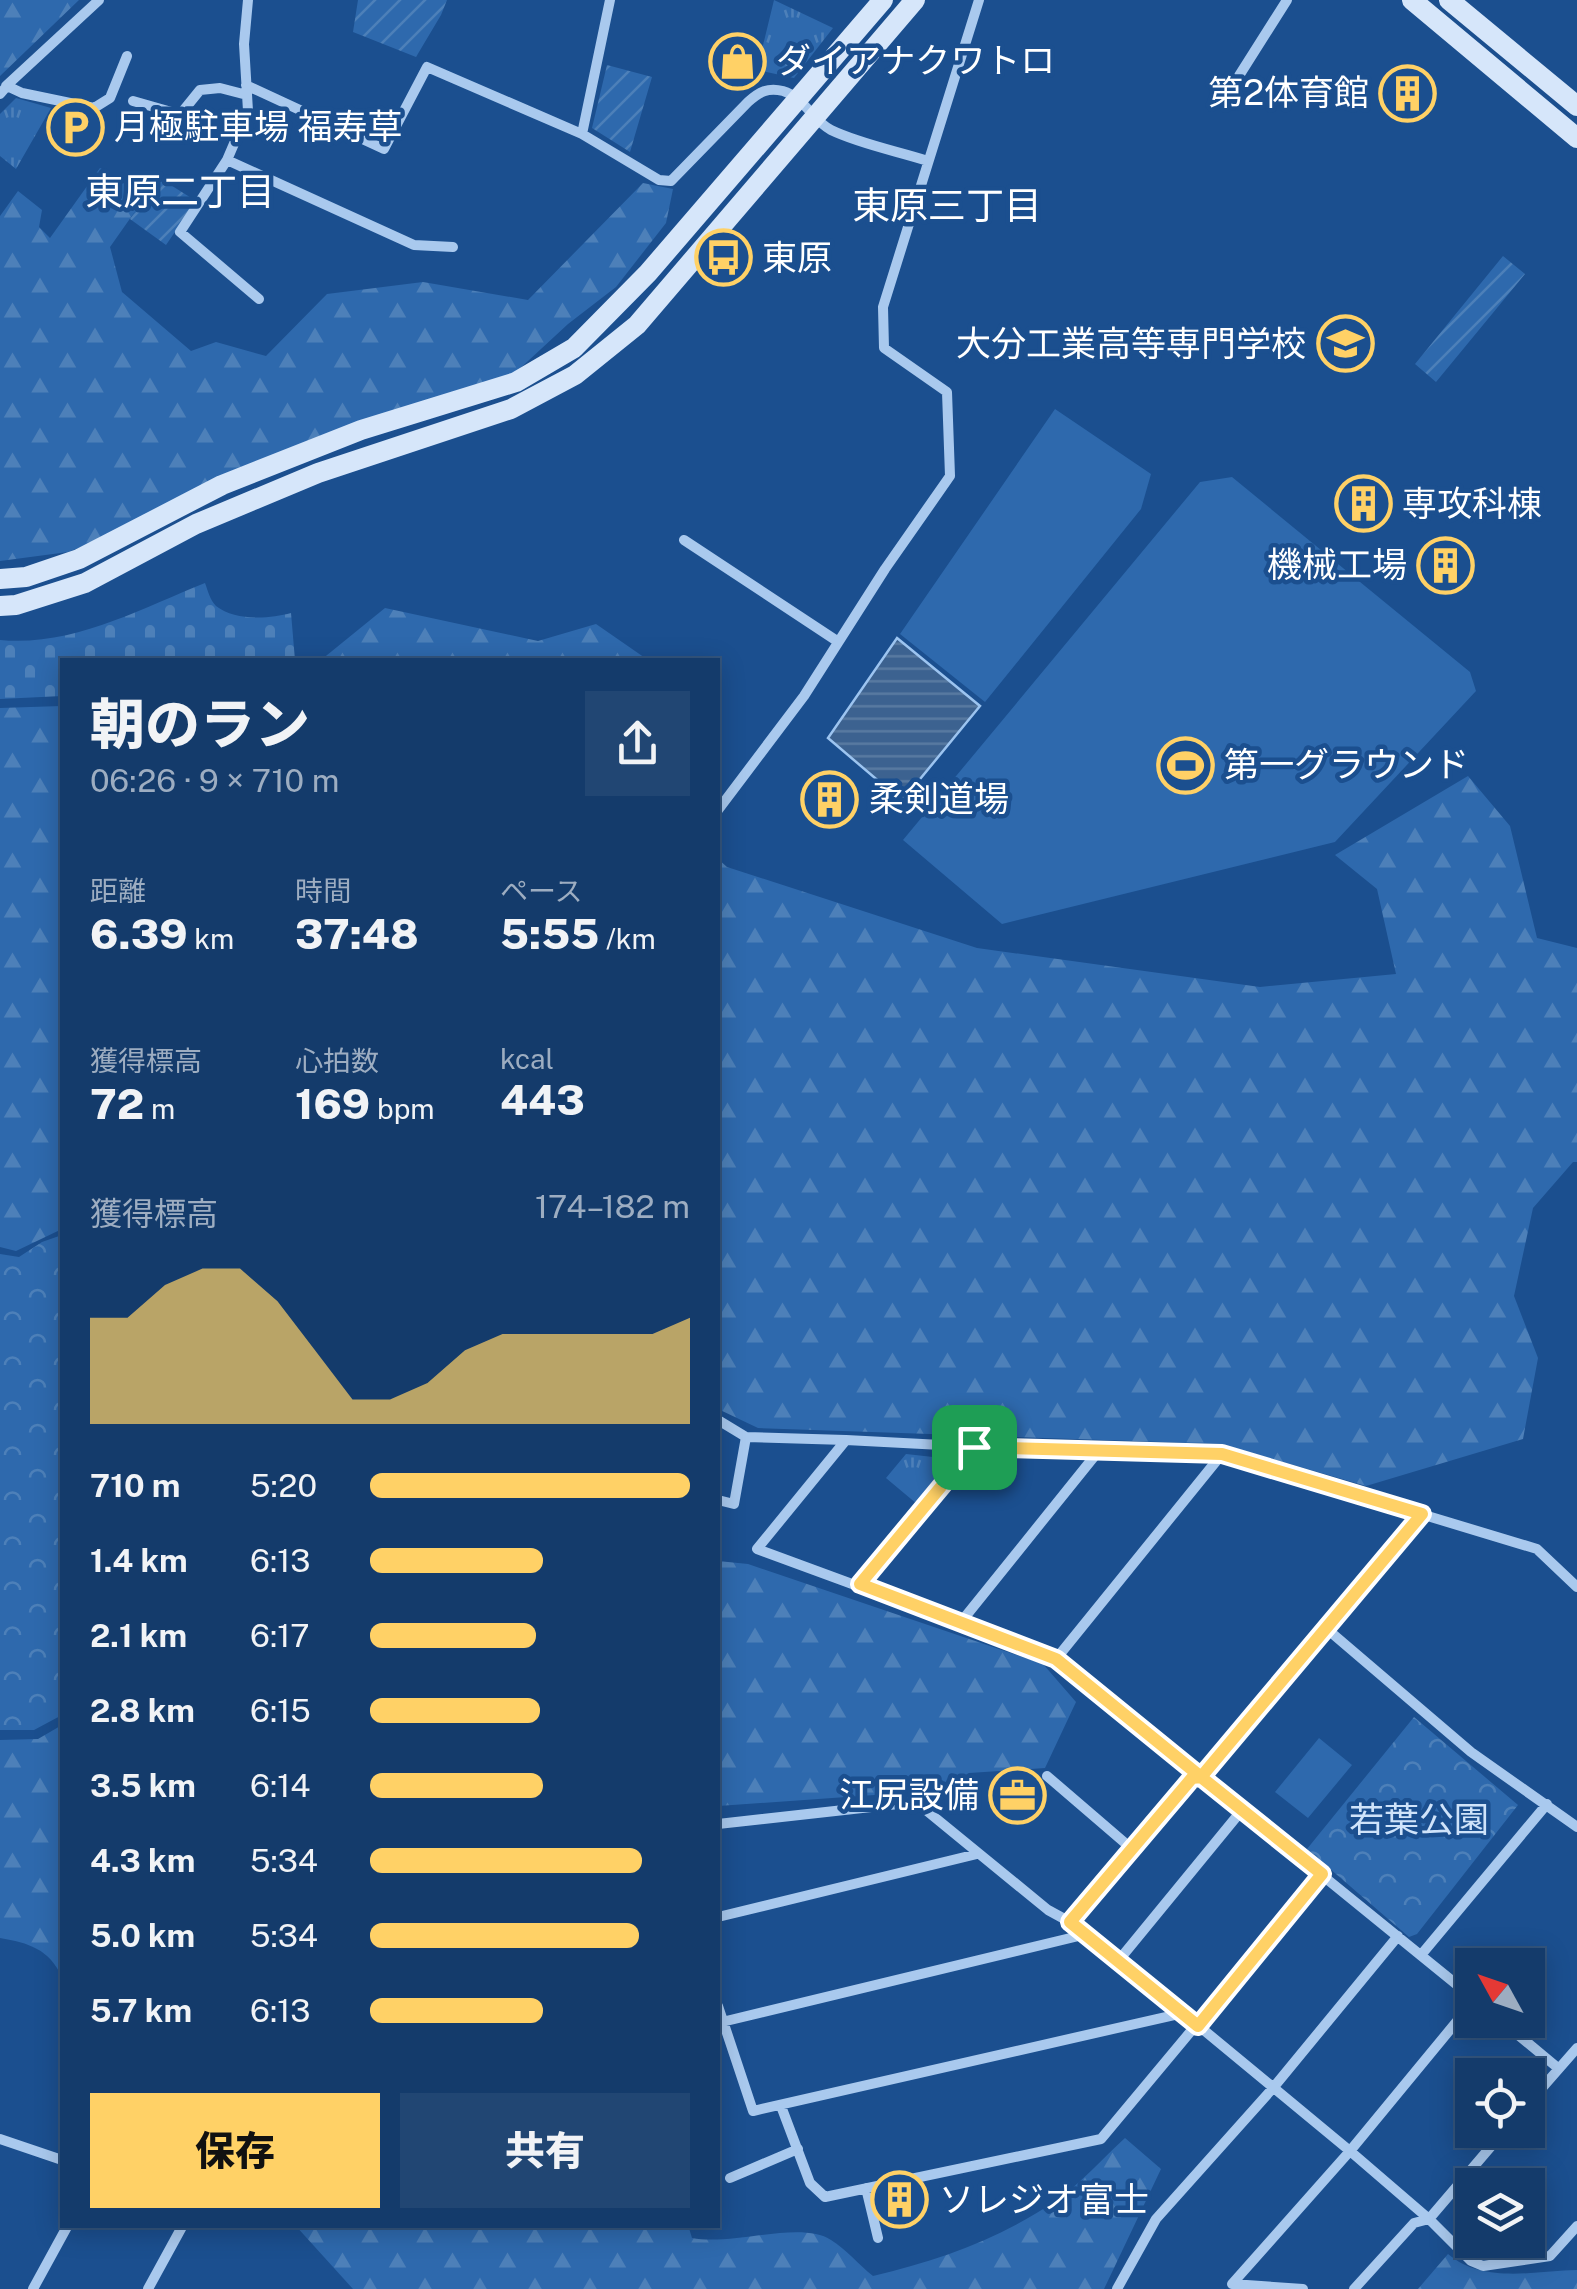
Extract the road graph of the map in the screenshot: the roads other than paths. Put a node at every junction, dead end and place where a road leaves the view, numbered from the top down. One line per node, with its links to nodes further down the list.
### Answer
1 (99, 0): 11 (street)
2 (248, 0): 12 (street)
3 (610, 0): 18 (street)
4 (883, 0): 14 (street)
5 (915, 0): 17 (street)
6 (980, 0): 21 (street)
7 (1287, 0): 13 (street)
8 (1412, 0): 19 (street)
9 (1449, 0): 16 (street)
10 (127, 56): 11 (street)
11 (2, 89)
12 (246, 90): 15 (street); 18 (street); 20 (street)
13 (1230, 90)
14 (798, 99): 17 (street); 18 (street); 25 (street)
15 (133, 100)
16 (1577, 106)
17 (815, 114): 21 (street); 26 (street)
18 (582, 134)
19 (1577, 138)
20 (226, 160): 22 (street); 23 (street)
21 (928, 162): 27 (street)
22 (454, 247)
23 (259, 299)
24 (684, 540): 27 (street)
25 (0, 580)
26 (0, 606)
27 (837, 642): 28 (street)
28 (720, 807)
29 (720, 1421): 30 (street)
30 (746, 1437): 31 (street); 35 (street)
31 (846, 1440): 32 (street); 37 (street)
32 (974, 1447): 33 (street); 37 (street)
33 (1097, 1452): 34 (street); 39 (street)
34 (1222, 1454): 36 (street); 41 (street)
35 (720, 1500)
36 (1422, 1514): 38 (street); 40 (street)
37 (860, 1584): 39 (street)
38 (1577, 1586)
39 (961, 1622): 41 (street)
40 (1327, 1629): 43 (street); 44 (street)
41 (1056, 1659): 43 (street)
42 (1046, 1776): 48 (street)
43 (1201, 1777): 45 (street); 48 (street)
44 (1547, 1804): 47 (street); 55 (street)
45 (1242, 1810): 50 (street); 56 (street)
46 (720, 1824): 49 (street)
47 (1577, 1828)
48 (1132, 1849): 52 (street)
49 (977, 1854): 51 (street); 52 (street)
50 (1322, 1874): 54 (street); 62 (street)
51 (720, 1917)
52 (1070, 1922): 53 (street)
53 (1087, 1934): 56 (street); 61 (street)
54 (1398, 1936): 55 (street); 67 (street)
55 (1421, 1955): 57 (street)
56 (1119, 1960): 58 (street)
57 (1455, 1985)
58 (1183, 2012): 62 (street); 68 (street)
59 (720, 2014): 61 (street)
60 (1455, 2021): 72 (street)
61 (722, 2022): 68 (street)
62 (1198, 2026): 67 (street); 75 (street)
63 (1522, 2038): 65 (street)
64 (1577, 2048): 65 (street)
65 (1558, 2068): 66 (street)
66 (1545, 2084)
67 (1273, 2088): 72 (street); 83 (street)
68 (781, 2106): 71 (street)
69 (0, 2139): 73 (street)
70 (1490, 2148): 76 (street)
71 (798, 2149): 74 (street); 75 (street)
72 (1350, 2151): 76 (street); 84 (street)
73 (60, 2159)
74 (730, 2178)
75 (866, 2188): 80 (street)
76 (1429, 2219): 77 (street); 85 (street)
77 (1577, 2226)
78 (66, 2228): 81 (street)
79 (181, 2228): 82 (street)
80 (878, 2238)
81 (33, 2289)
82 (148, 2289)
83 (1118, 2289)
84 (1303, 2289)
85 (1354, 2289)

